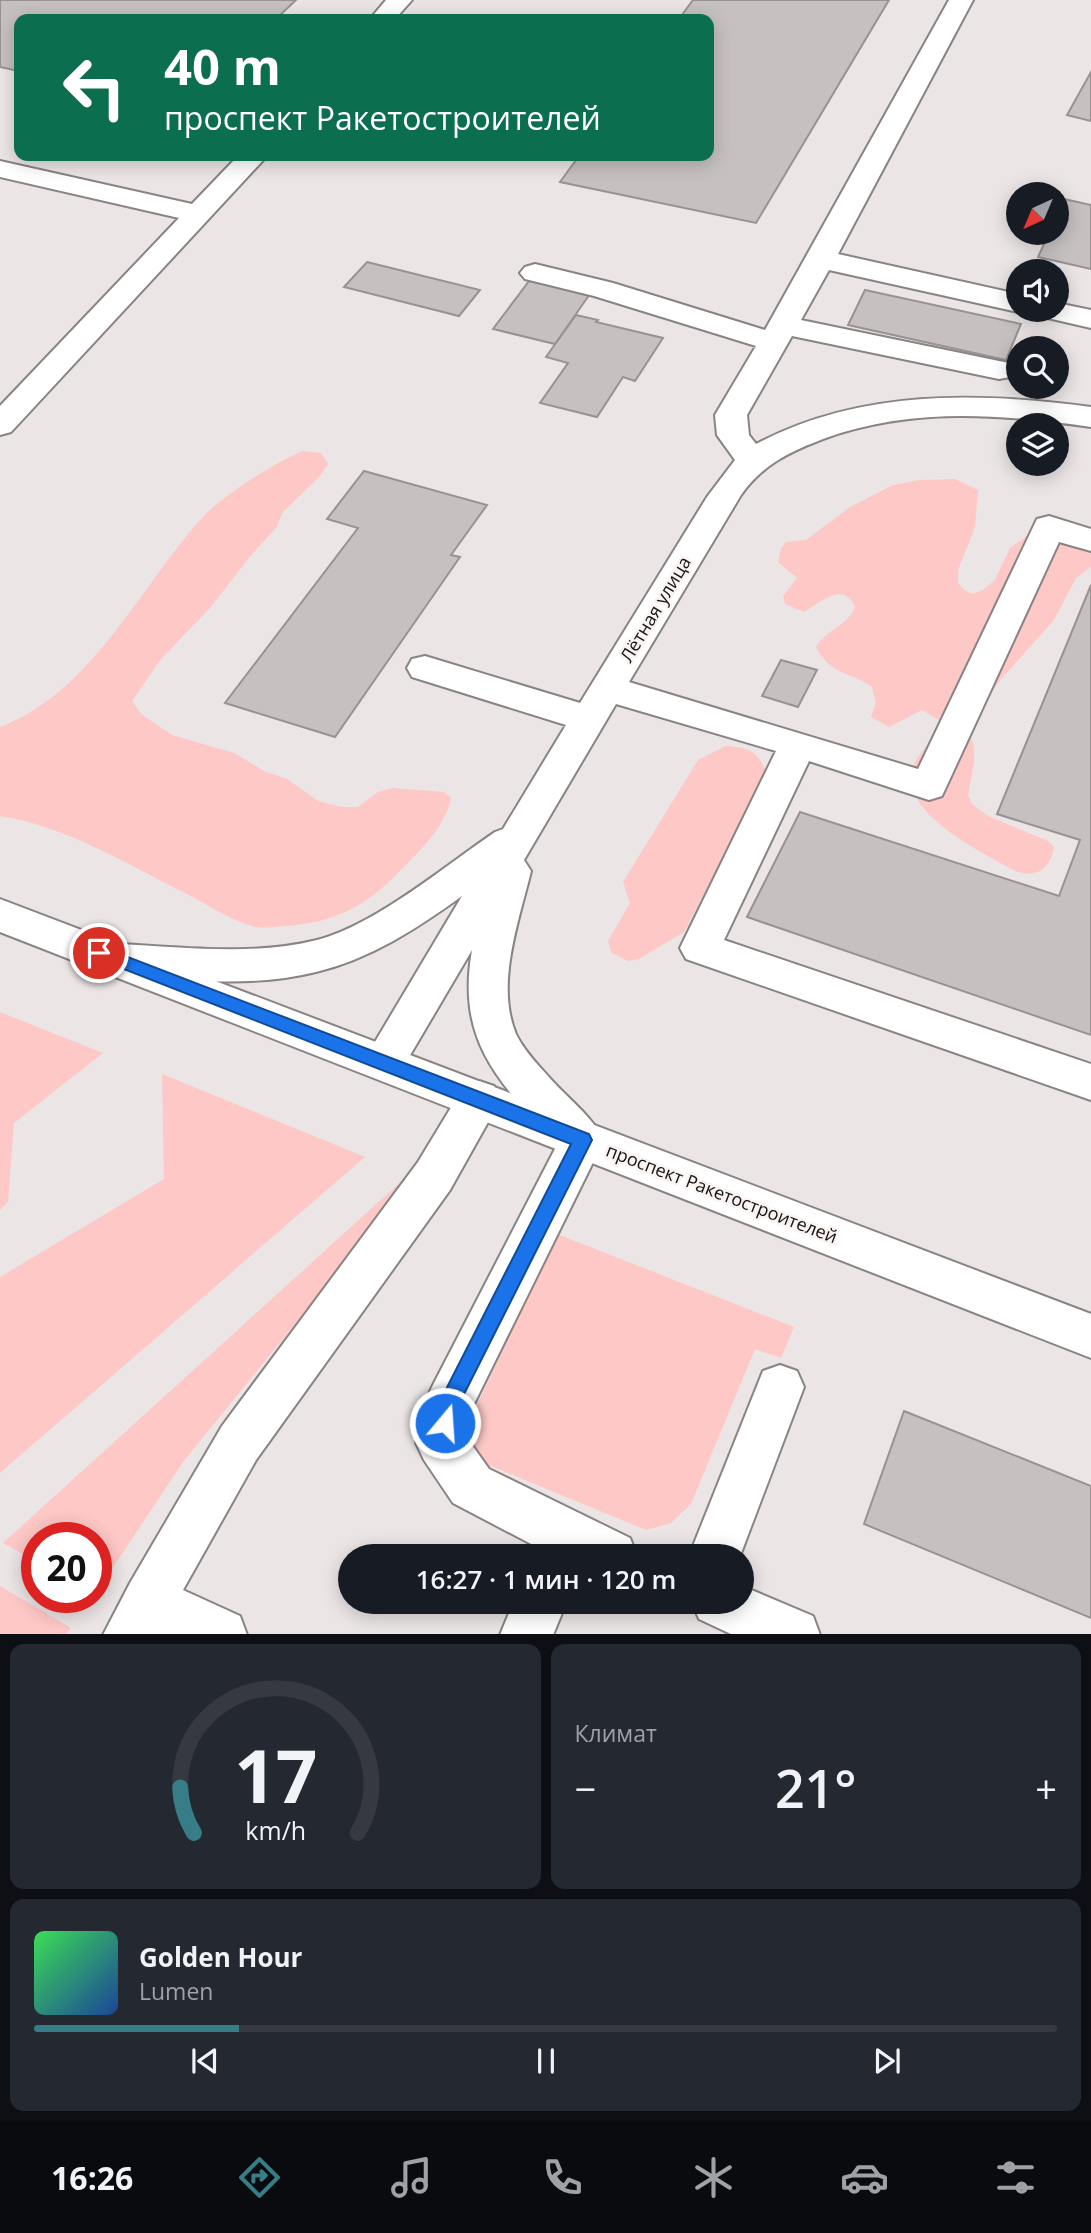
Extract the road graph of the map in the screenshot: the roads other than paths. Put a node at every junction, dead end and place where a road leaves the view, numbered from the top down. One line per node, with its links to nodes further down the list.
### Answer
1 (400, 0): 3 (street)
2 (961, 0): 7 (street)
3 (387, 14)
4 (248, 161): 6 (street)
5 (0, 169): 6 (street)
6 (198, 214): 15 (street)
7 (821, 259): 9 (street); 12 (street)
8 (535, 273): 12 (street)
9 (1006, 300)
10 (1069, 314): 11 (street)
11 (1091, 319)
12 (779, 333): 13 (street); 16 (street)
13 (999, 370)
14 (1091, 417): 16 (street, Лётная улица)
15 (0, 425)
16 (754, 460): 19 (street, Лётная улица)
17 (1091, 540): 21 (street)
18 (425, 668): 20 (street)
19 (607, 688): 20 (street, Лётная улица); 21 (street)
20 (589, 719): 22 (street, Лётная улица)
21 (798, 744): 26 (street)
22 (520, 835): 24 (street); 25 (street, Лётная улица); 28 (street)
23 (0, 915): 24 (street, проспект Ракетостроителей)
24 (120, 960): 25 (street, проспект Ракетостроителей)
25 (384, 1062): 27 (street, проспект Ракетостроителей)
26 (1091, 1082)
27 (479, 1099): 28 (street, проспект Ракетостроителей); 35 (street)
28 (580, 1139): 29 (street, проспект Ракетостроителей); 31 (street)
29 (1091, 1336)
30 (780, 1387): 32 (street)
31 (571, 1544)
32 (719, 1544)
33 (535, 1614): 37 (street)
34 (747, 1614): 38 (street)
35 (138, 1618): 36 (street)
36 (221, 1634)
37 (526, 1634)
38 (794, 1634)

